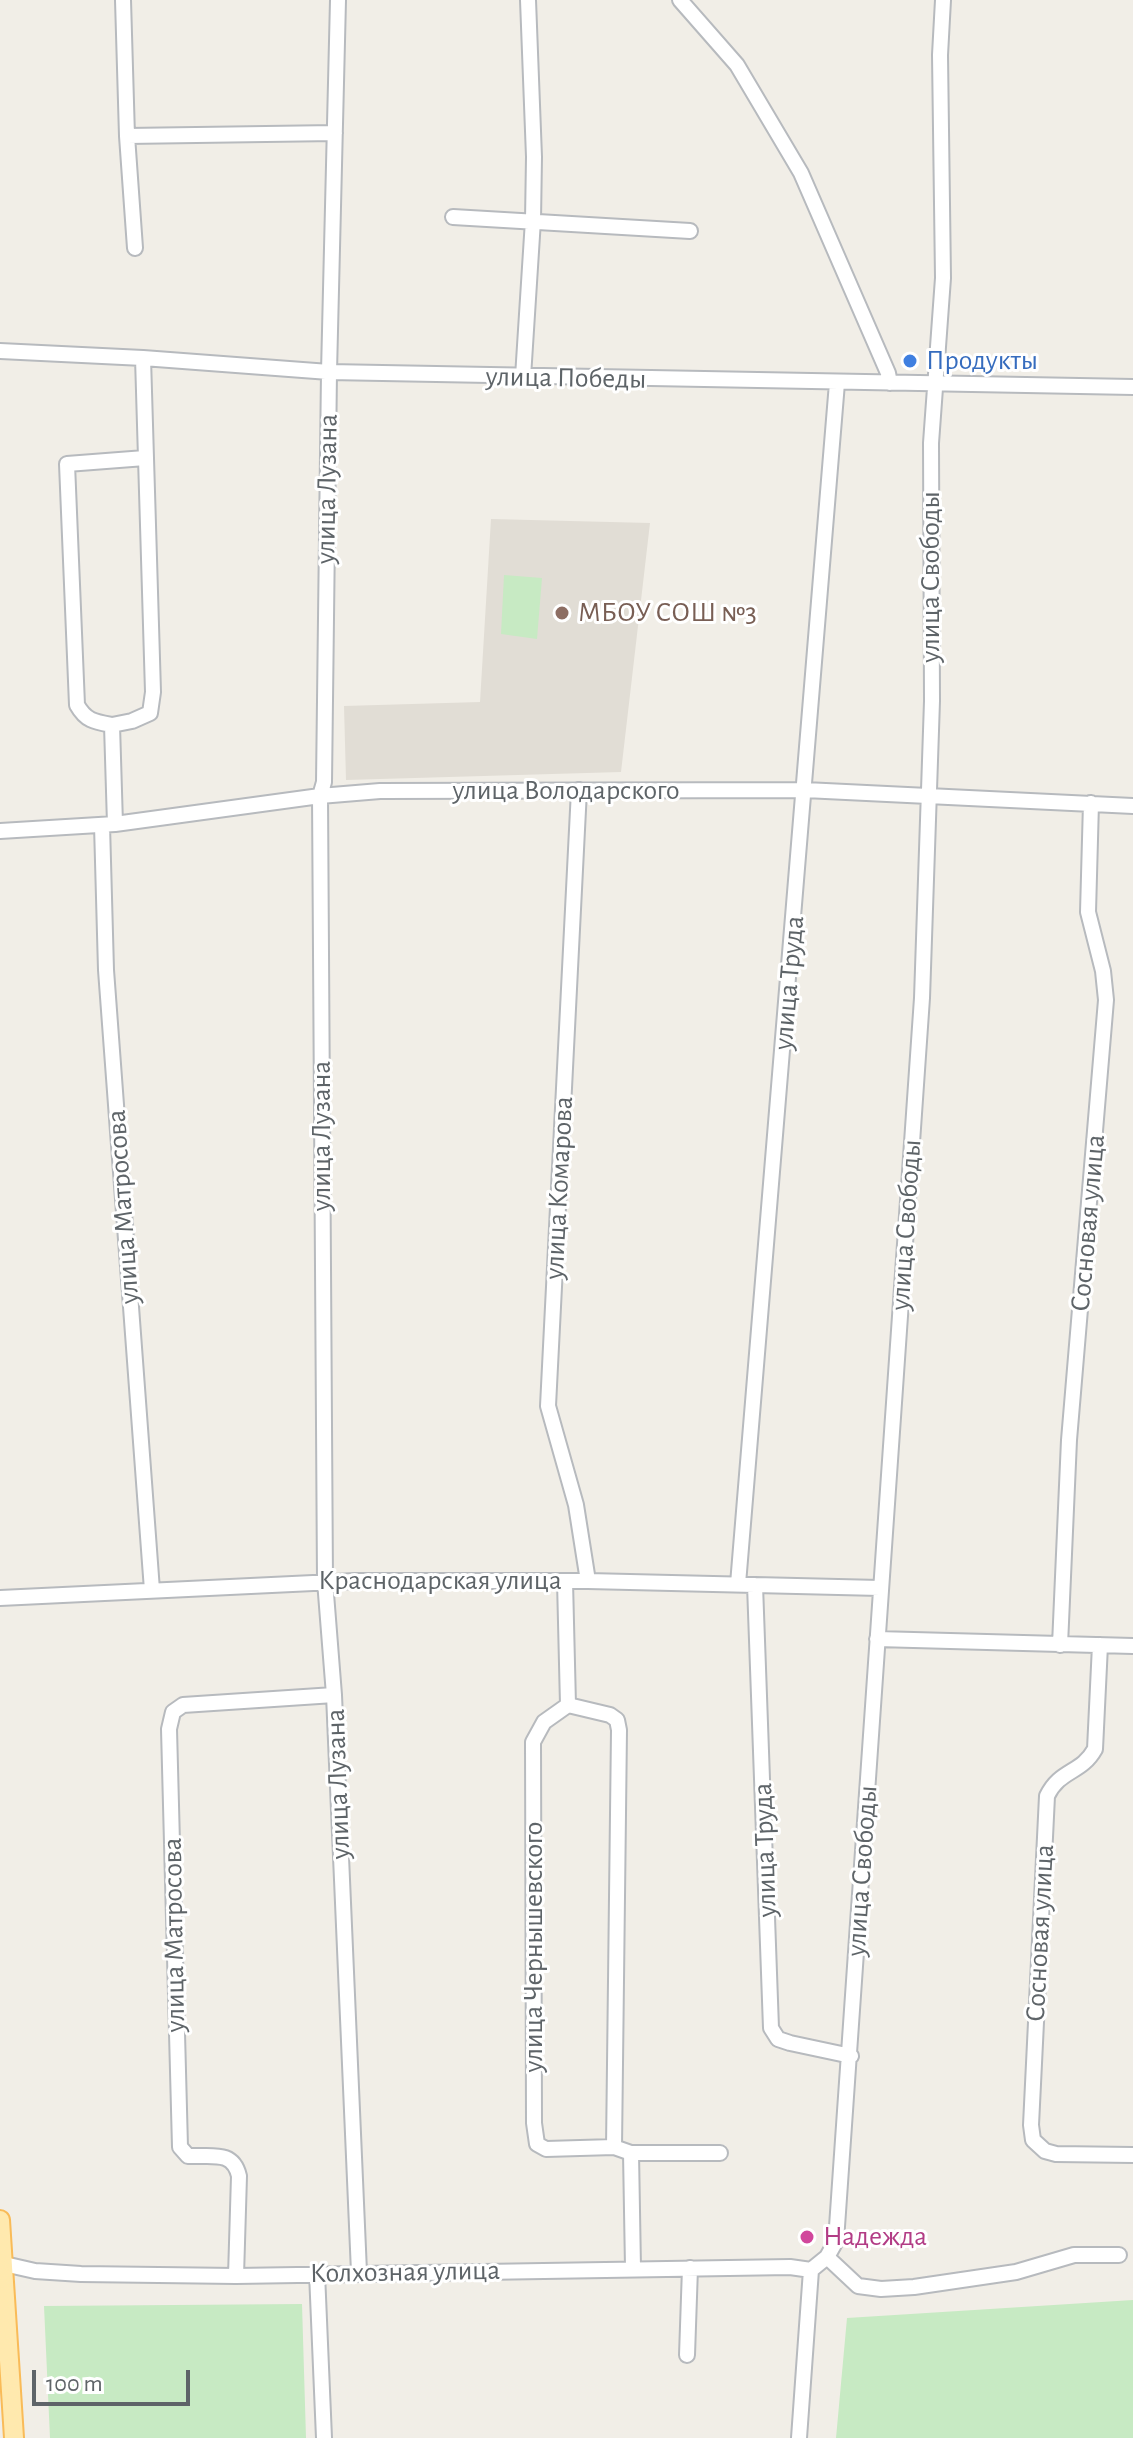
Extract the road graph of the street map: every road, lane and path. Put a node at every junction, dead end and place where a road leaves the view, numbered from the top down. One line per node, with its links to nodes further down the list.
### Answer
1 (123, 0): 7 (street)
2 (338, 0): 6 (street, улица Лузана)
3 (528, 0): 9 (street)
4 (680, 0): 17 (street)
5 (943, 0): 18 (street, улица Свободы)
6 (335, 133): 7 (street); 14 (street, улица Лузана)
7 (127, 136): 11 (street)
8 (453, 217): 9 (street)
9 (533, 220): 10 (street); 15 (street)
10 (690, 231)
11 (135, 248)
12 (0, 351): 13 (street, улица Победы)
13 (143, 358): 14 (street, улица Победы); 20 (street)
14 (329, 372): 15 (street, улица Победы); 24 (street, улица Лузана)
15 (523, 377): 16 (street, улица Победы)
16 (837, 383): 17 (street, улица Победы); 23 (street, улица Труда)
17 (890, 383): 18 (street, улица Победы)
18 (936, 383): 19 (street, улица Победы); 25 (street, улица Свободы)
19 (1133, 387)
20 (145, 458): 21 (street); 21 (street)
21 (112, 725): 28 (street, улица Матросова)
22 (579, 790): 23 (street, улица Володарского); 24 (street, улица Володарского); 32 (street, улица Комарова)
23 (805, 790): 25 (street, улица Володарского); 33 (street, улица Труда)
24 (320, 796): 28 (street, улица Володарского); 30 (street, улица Лузана)
25 (931, 797): 26 (street, улица Володарского); 35 (street, улица Свободы)
26 (1091, 803): 27 (street, улица Володарского); 39 (street, Сосновая улица)
27 (1133, 806)
28 (108, 824): 29 (street, улица Володарского); 36 (street, улица Матросова)
29 (0, 831)
30 (325, 1581): 31 (street, Краснодарская улица); 36 (street, Краснодарская улица); 42 (street, улица Лузана)
31 (565, 1581): 32 (street, Краснодарская улица); 43 (street)
32 (588, 1581): 33 (street, Краснодарская улица)
33 (738, 1584): 34 (street, Краснодарская улица)
34 (755, 1585): 35 (street, Краснодарская улица); 44 (street, улица Труда)
35 (880, 1588): 38 (street, улица Свободы)
36 (152, 1590): 37 (street, Краснодарская улица)
37 (0, 1598)
38 (877, 1639): 39 (street); 44 (street, улица Свободы)
39 (1060, 1645): 40 (street)
40 (1100, 1645): 41 (street); 48 (street, Сосновая улица)
41 (1133, 1646)
42 (334, 1695): 56 (street, улица Лузана); 58 (street, улица Матросова)
43 (568, 1705): 45 (street); 45 (street, улица Чернышевского)
44 (851, 2056): 51 (street, улица Свободы)
45 (614, 2147): 46 (street, улица Чернышевского)
46 (631, 2153): 47 (street, улица Чернышевского); 53 (street)
47 (720, 2153)
48 (1133, 2155)
49 (0, 2220): 52 (main road)
50 (1119, 2255): 51 (street)
51 (827, 2257): 55 (street)
52 (2, 2264): 58 (street, Колхозная улица); 60 (main road)
53 (633, 2268): 54 (street, Колхозная улица); 56 (street, Колхозная улица)
54 (690, 2268): 55 (street, Колхозная улица); 59 (street)
55 (811, 2270): 62 (street)
56 (359, 2272): 57 (street, Колхозная улица)
57 (317, 2273): 58 (street, Колхозная улица); 61 (street)
58 (236, 2276)
59 (687, 2355)
60 (14, 2438)
61 (324, 2438)
62 (799, 2438)

